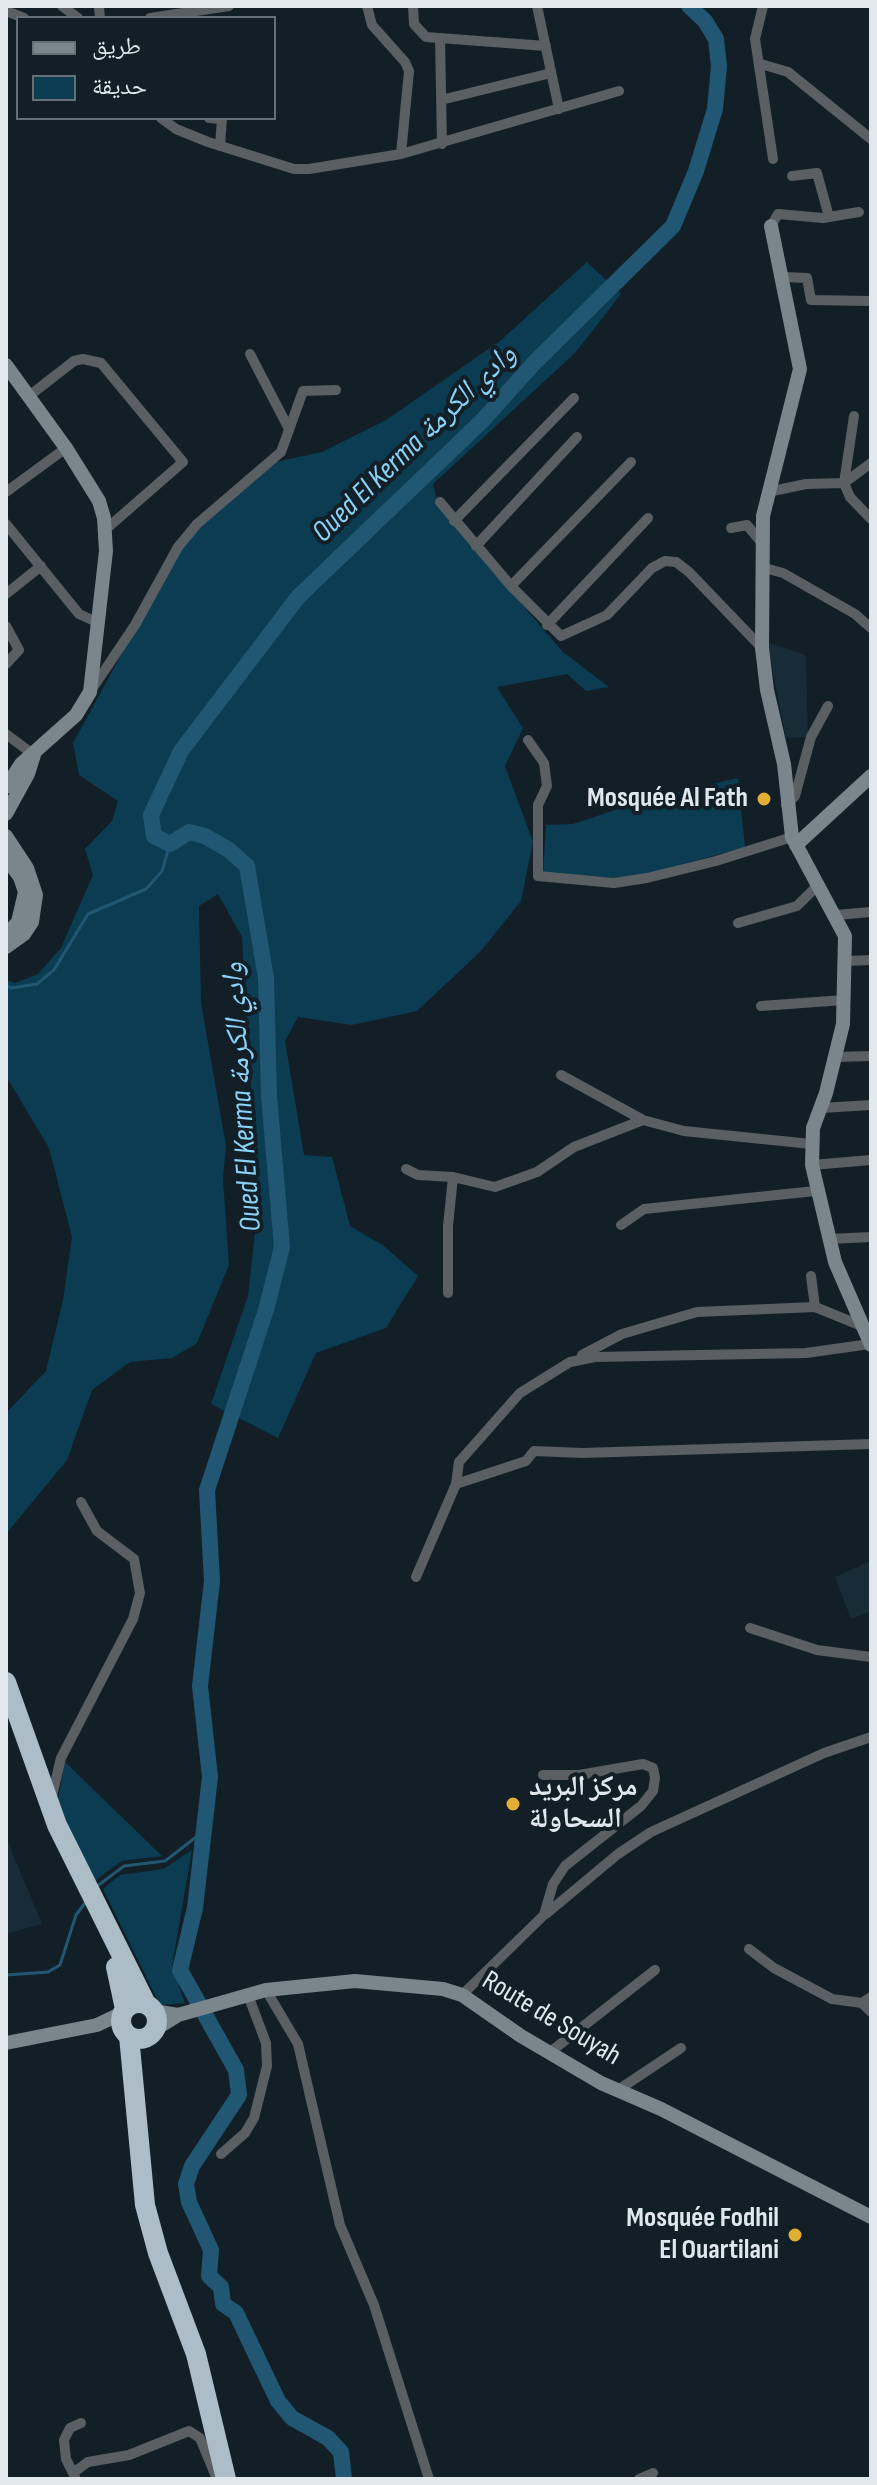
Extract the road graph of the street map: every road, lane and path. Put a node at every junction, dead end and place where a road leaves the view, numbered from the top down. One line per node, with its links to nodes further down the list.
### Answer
1 (230, 6): 6 (street)
2 (367, 6): 19 (street)
3 (413, 6): 7 (street)
4 (537, 6): 8 (street)
5 (763, 6): 9 (street)
6 (170, 16)
7 (440, 38): 8 (street); 12 (street)
8 (546, 46): 10 (street)
9 (761, 64): 16 (street); 20 (street)
10 (551, 73): 12 (street); 13 (street)
11 (619, 91): 13 (street)
12 (441, 100): 17 (street)
13 (559, 109): 17 (street)
14 (164, 120): 18 (street)
15 (222, 120): 18 (street)
16 (871, 139)
17 (442, 144): 19 (street)
18 (220, 146): 19 (street)
19 (401, 154)
20 (773, 159)
21 (792, 176): 23 (street)
22 (859, 212): 23 (street)
23 (829, 217): 24 (street)
24 (771, 226): 25 (street)
25 (784, 277): 26 (street); 40 (street)
26 (871, 301)
27 (250, 354): 33 (street)
28 (6, 365): 30 (street)
29 (336, 390): 33 (street)
30 (29, 396): 35 (street); 47 (street)
31 (574, 398): 44 (street)
32 (854, 416): 38 (street)
33 (289, 429): 60 (street)
34 (577, 437): 49 (street)
35 (66, 448): 39 (street); 47 (street)
36 (631, 462): 52 (street)
37 (871, 463): 38 (street)
38 (844, 483): 40 (street); 43 (street)
39 (6, 492)
40 (768, 492): 48 (street)
41 (440, 502): 44 (street)
42 (648, 518): 55 (street)
43 (871, 519)
44 (454, 521): 49 (street)
45 (6, 524): 50 (street)
46 (731, 528): 48 (street)
47 (105, 530): 54 (street)
48 (761, 542): 51 (street)
49 (476, 546): 52 (street)
50 (41, 566): 53 (street); 54 (street)
51 (761, 567): 57 (street); 58 (street)
52 (511, 586): 55 (street)
53 (6, 594)
54 (99, 623): 60 (street)
55 (547, 625): 58 (street)
56 (6, 626): 59 (street)
57 (871, 628)
58 (762, 648): 67 (street)
59 (6, 664)
60 (90, 692): 64 (street)
61 (828, 706): 67 (street)
62 (6, 734): 64 (street)
63 (528, 740): 70 (street)
64 (34, 755): 66 (street); 68 (street)
65 (871, 776): 70 (street)
66 (6, 787)
67 (786, 805): 70 (street)
68 (6, 814)
69 (6, 836): 77 (street)
70 (794, 841): 72 (street)
71 (6, 857): 76 (street)
72 (818, 885): 74 (street); 75 (street)
73 (871, 912): 74 (street)
74 (836, 915): 79 (street)
75 (738, 923)
76 (6, 935)
77 (6, 947)
78 (871, 960): 79 (street)
79 (846, 961): 80 (street)
80 (844, 1000): 81 (street); 83 (street)
81 (761, 1006)
82 (871, 1056): 83 (street)
83 (837, 1057): 86 (street)
84 (561, 1075): 87 (street)
85 (871, 1105): 86 (street)
86 (821, 1108): 88 (street)
87 (643, 1120): 88 (street); 92 (street)
88 (811, 1144): 90 (street)
89 (871, 1160): 90 (street)
90 (812, 1165): 93 (street)
91 (406, 1169): 92 (street)
92 (453, 1177): 98 (street)
93 (815, 1191): 94 (street); 96 (street)
94 (621, 1225)
95 (871, 1237): 96 (street)
96 (829, 1239): 100 (street)
97 (811, 1276): 99 (street)
98 (448, 1293)
99 (815, 1307): 100 (street); 102 (street)
100 (862, 1326): 101 (street)
101 (871, 1345): 102 (street)
102 (570, 1362): 104 (street)
103 (871, 1444): 104 (street)
104 (456, 1484): 106 (street)
105 (81, 1502): 113 (street)
106 (416, 1577)
107 (750, 1628): 108 (street)
108 (871, 1657)
109 (6, 1682): 113 (highway)
110 (6, 1715): 114 (highway)
111 (871, 1737): 115 (street)
112 (543, 1775): 115 (street)
113 (51, 1809): 114 (highway)
114 (81, 1884): 123 (highway)
115 (544, 1915): 120 (street)
116 (749, 1949): 121 (street)
117 (655, 1970): 126 (street)
118 (266, 1990): 119 (street, Route de Souyah); 120 (street, Route de Souyah); 136 (street)
119 (248, 1995): 123 (street, Route de Souyah); 128 (street)
120 (462, 1995): 126 (street, Route de Souyah)
121 (867, 2000): 122 (street)
122 (871, 2012)
123 (137, 2022): 124 (street, Route de Souyah); 134 (highway); 135 (highway)
124 (6, 2043)
125 (681, 2048): 127 (street)
126 (549, 2053): 127 (street, Route de Souyah)
127 (618, 2090): 129 (street, Route de Souyah)
128 (221, 2154)
129 (871, 2217)
130 (81, 2423): 132 (street)
131 (653, 2473): 137 (street)
132 (74, 2476): 133 (street)
133 (217, 2479)
134 (226, 2479)
135 (236, 2479)
136 (429, 2479)
137 (639, 2479)

